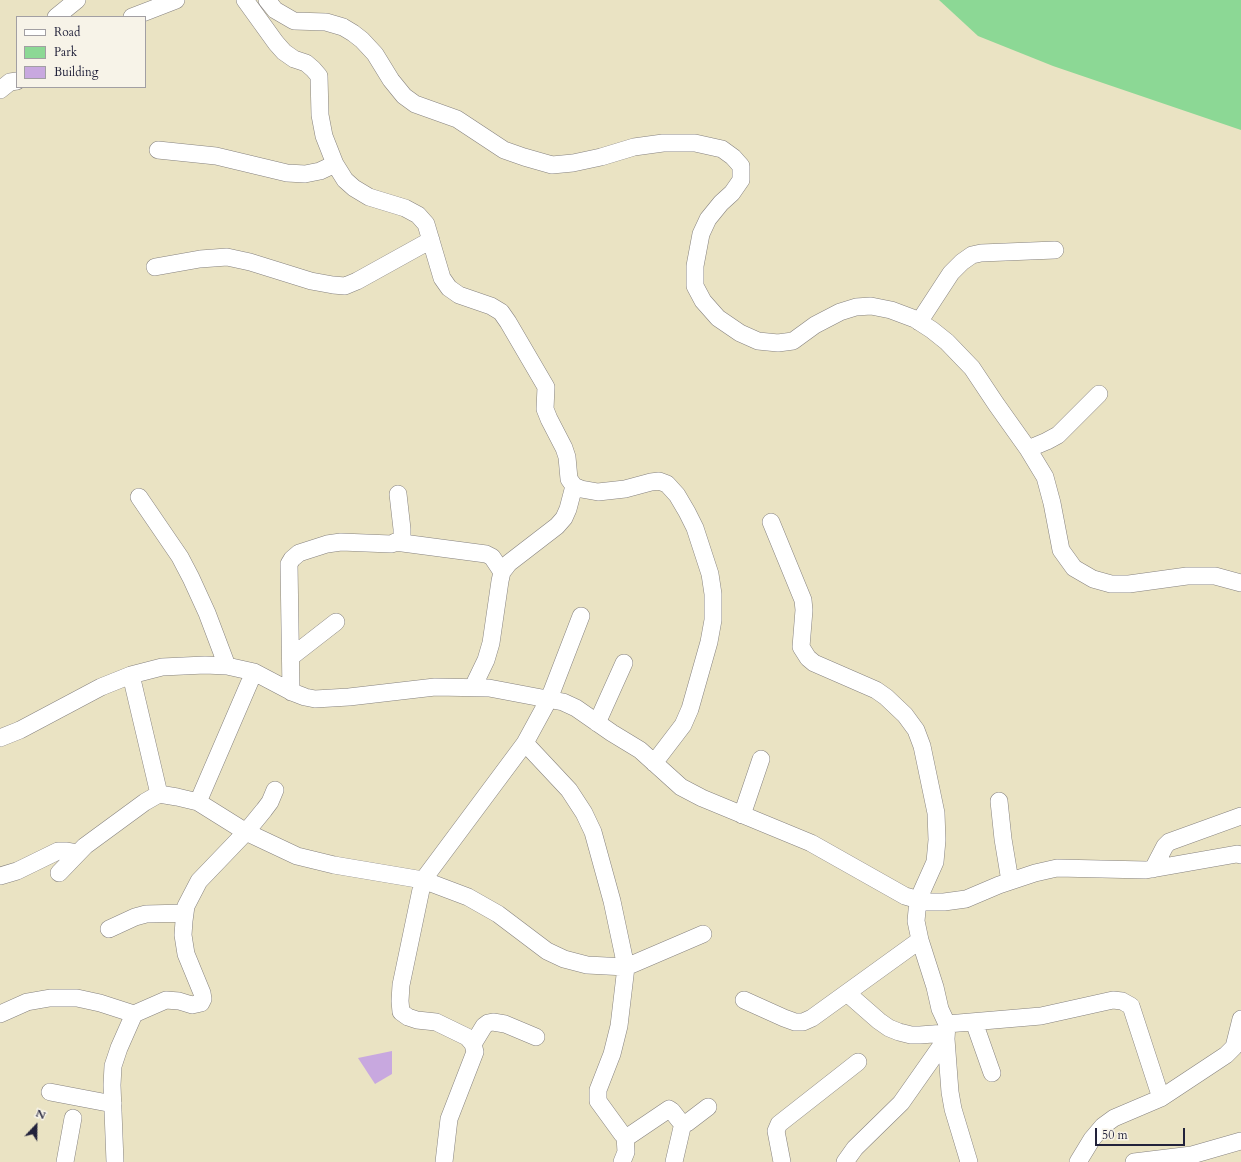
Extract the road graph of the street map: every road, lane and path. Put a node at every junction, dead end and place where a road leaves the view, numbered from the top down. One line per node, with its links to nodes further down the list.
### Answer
1 (77, 0): 5 (street)
2 (176, 0): 6 (street)
3 (245, 0): 10 (street)
4 (267, 0): 14 (street)
5 (57, 16)
6 (135, 16)
7 (16, 81): 8 (street)
8 (0, 90)
9 (158, 150): 10 (street)
10 (335, 164): 11 (street)
11 (431, 240): 13 (street); 17 (street)
12 (1055, 250): 14 (street)
13 (155, 267)
14 (919, 322): 16 (street)
15 (1099, 394): 16 (street)
16 (1028, 449): 23 (street)
17 (574, 486): 22 (street); 38 (street)
18 (398, 494): 21 (street)
19 (140, 497): 28 (street)
20 (772, 522): 53 (street)
21 (395, 542): 22 (street); 26 (street)
22 (502, 572): 31 (street)
23 (1241, 583)
24 (581, 616): 33 (street)
25 (336, 622): 26 (street)
26 (291, 657): 32 (street)
27 (624, 663): 34 (street)
28 (228, 666): 29 (street); 30 (street)
29 (254, 672): 32 (street); 42 (street)
30 (132, 675): 35 (street); 40 (street)
31 (473, 687): 32 (street); 33 (street)
32 (291, 692)
33 (549, 699): 34 (street); 36 (street)
34 (597, 723): 38 (street)
35 (0, 738)
36 (525, 743): 51 (street); 58 (street)
37 (761, 759): 43 (street)
38 (654, 763): 43 (street)
39 (275, 790): 45 (street)
40 (159, 794): 42 (street); 46 (street)
41 (999, 801): 52 (street)
42 (198, 802): 45 (street)
43 (742, 815): 53 (street)
44 (1241, 816): 48 (street)
45 (246, 832): 51 (street); 54 (street)
46 (78, 854): 49 (street); 50 (street)
47 (1241, 855): 48 (street)
48 (1152, 868): 52 (street)
49 (59, 872)
50 (0, 876)
51 (423, 880): 58 (street); 67 (street)
52 (1010, 881): 53 (street)
53 (918, 900): 57 (street)
54 (185, 913): 55 (street); 62 (street)
55 (109, 930)
56 (703, 934): 58 (street)
57 (920, 940): 59 (street); 65 (street)
58 (626, 967): 76 (street)
59 (847, 993): 60 (street); 65 (street)
60 (744, 1000)
61 (0, 1014): 62 (street)
62 (134, 1014): 72 (street)
63 (1241, 1019): 71 (street)
64 (974, 1022): 65 (street); 69 (street); 71 (street)
65 (946, 1032): 85 (street); 86 (street)
66 (536, 1037): 67 (street)
67 (473, 1044): 81 (street)
68 (858, 1062): 84 (street)
69 (992, 1073)
70 (50, 1092): 72 (street)
71 (1161, 1098): 87 (street)
72 (112, 1104): 80 (street)
73 (708, 1107): 75 (street)
74 (73, 1118): 79 (street)
75 (683, 1123): 76 (street); 83 (street)
76 (625, 1136): 82 (street)
77 (1241, 1141): 78 (street)
78 (1204, 1157): 88 (street)
79 (65, 1162)
80 (115, 1162)
81 (444, 1162)
82 (622, 1162)
83 (674, 1162)
84 (782, 1162)
85 (845, 1162)
86 (969, 1162)
87 (1078, 1162)
88 (1134, 1162)

